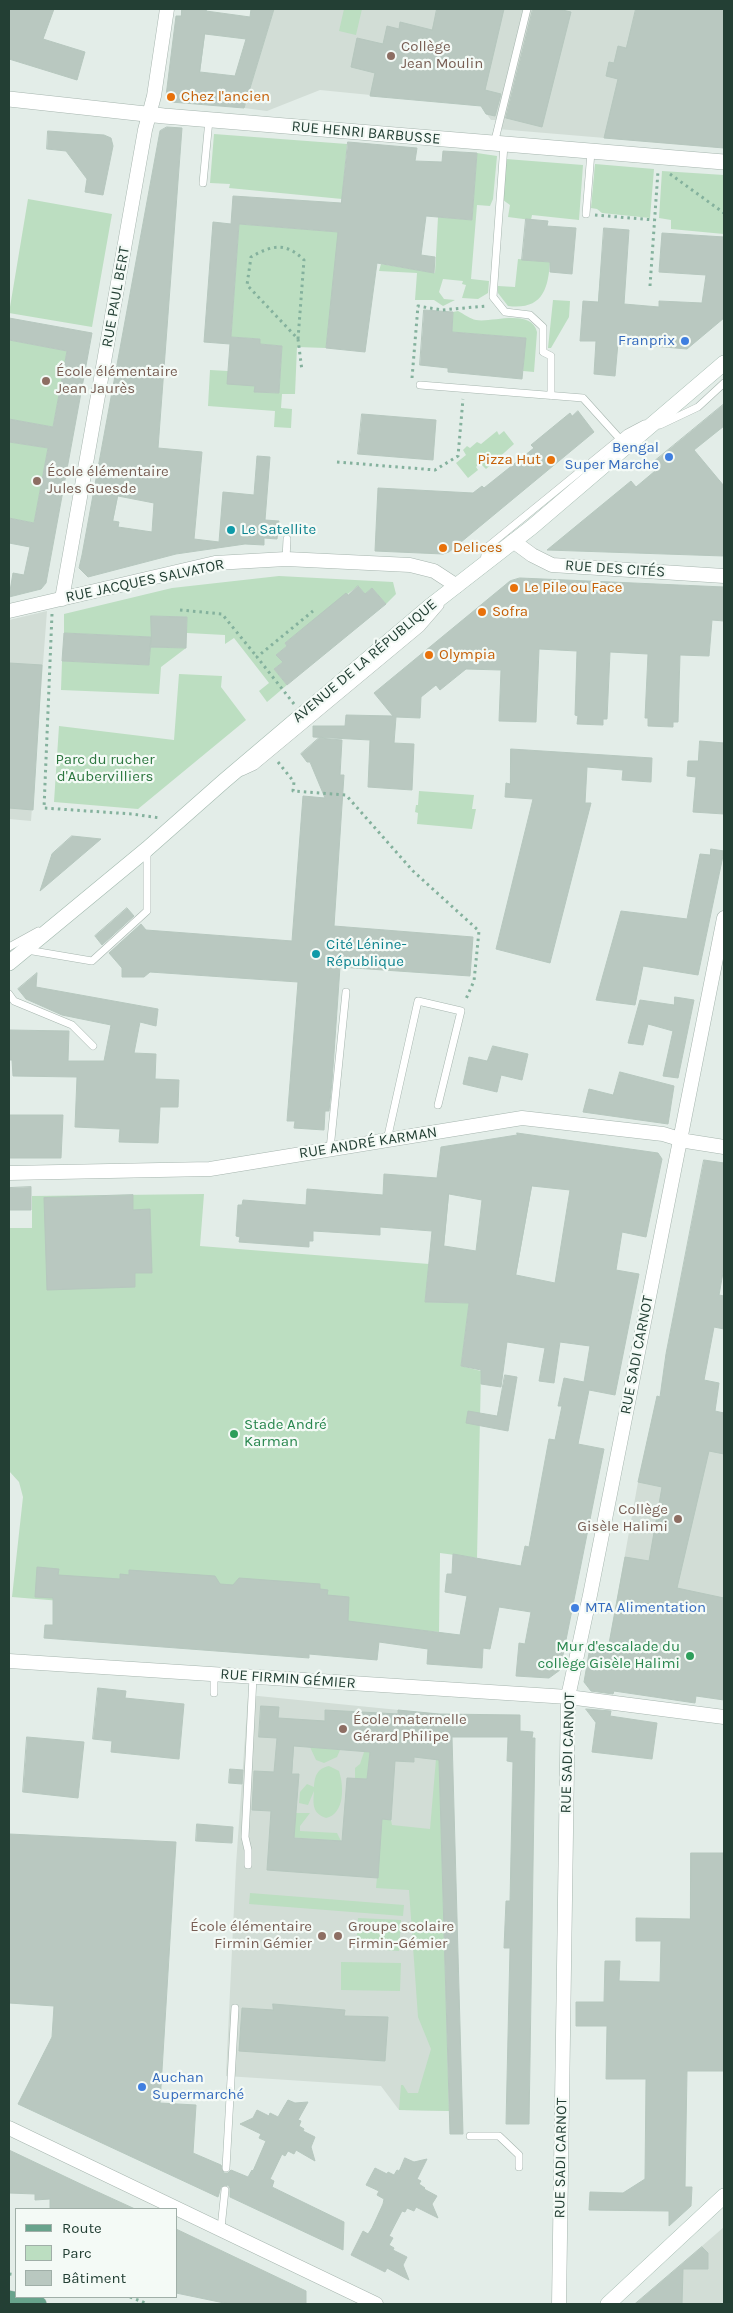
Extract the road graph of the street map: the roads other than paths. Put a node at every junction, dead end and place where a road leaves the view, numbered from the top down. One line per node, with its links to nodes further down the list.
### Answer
1 (167, 9): 4 (street, RUE PAUL BERT)
2 (527, 9): 6 (lane)
3 (9, 100): 4 (main road, RUE HENRI BARBUSSE)
4 (148, 114): 5 (main road, RUE HENRI BARBUSSE); 24 (street, RUE PAUL BERT)
5 (208, 120): 6 (main road, RUE HENRI BARBUSSE); 9 (lane)
6 (499, 145): 7 (main road, RUE HENRI BARBUSSE); 14 (lane)
7 (591, 152): 8 (main road, RUE HENRI BARBUSSE); 10 (lane)
8 (724, 162)
9 (202, 183)
10 (586, 214)
11 (724, 363): 15 (main road, AVENUE DE LA RÉPUBLIQUE)
12 (724, 383): 16 (lane)
13 (420, 385): 14 (lane)
14 (551, 396): 17 (lane)
15 (666, 411): 16 (main road, AVENUE DE LA RÉPUBLIQUE); 17 (lane)
16 (644, 433): 19 (main road, AVENUE DE LA RÉPUBLIQUE)
17 (620, 439): 21 (lane)
18 (286, 539): 20 (lane)
19 (513, 542): 21 (main road, AVENUE DE LA RÉPUBLIQUE); 22 (street, RUE DES CITÉS)
20 (286, 559): 23 (street, RUE JACQUES SALVATOR); 24 (street, RUE JACQUES SALVATOR)
21 (483, 566): 23 (main road, AVENUE DE LA RÉPUBLIQUE)
22 (724, 576)
23 (457, 586): 26 (main road, AVENUE DE LA RÉPUBLIQUE); 26 (lane)
24 (57, 600): 25 (street, RUE JACQUES SALVATOR)
25 (9, 610)
26 (224, 780): 27 (main road, AVENUE DE LA RÉPUBLIQUE)
27 (147, 850): 28 (main road, AVENUE DE LA RÉPUBLIQUE); 31 (lane)
28 (63, 918): 30 (lane); 31 (main road, AVENUE DE LA RÉPUBLIQUE)
29 (724, 918): 37 (street, RUE SADI CARNOT)
30 (9, 947)
31 (24, 950): 32 (main road, AVENUE DE LA RÉPUBLIQUE)
32 (9, 962)
33 (346, 992): 40 (lane)
34 (9, 994): 35 (lane)
35 (92, 1046)
36 (438, 1105): 38 (lane)
37 (679, 1139): 38 (street, RUE ANDRÉ KARMAN); 39 (street, RUE ANDRÉ KARMAN); 46 (street, RUE SADI CARNOT)
38 (387, 1140): 40 (street, RUE ANDRÉ KARMAN)
39 (724, 1147)
40 (330, 1149): 41 (street, RUE ANDRÉ KARMAN)
41 (9, 1173)
42 (9, 1661): 43 (street, RUE FIRMIN GÉMIER)
43 (214, 1674): 44 (street, RUE FIRMIN GÉMIER); 45 (lane)
44 (253, 1677): 46 (street, RUE FIRMIN GÉMIER); 48 (lane)
45 (214, 1693)
46 (568, 1697): 47 (street, RUE FIRMIN GÉMIER); 60 (street, RUE SADI CARNOT)
47 (724, 1717)
48 (248, 1866)
49 (235, 2008): 53 (lane)
50 (9, 2128): 56 (street)
51 (470, 2136): 52 (lane)
52 (519, 2167)
53 (226, 2168)
54 (225, 2190): 56 (lane)
55 (724, 2196): 61 (main road)
56 (221, 2228): 59 (street)
57 (9, 2298): 58 (main road)
58 (39, 2304)
59 (376, 2304)
60 (559, 2304)
61 (608, 2304)

